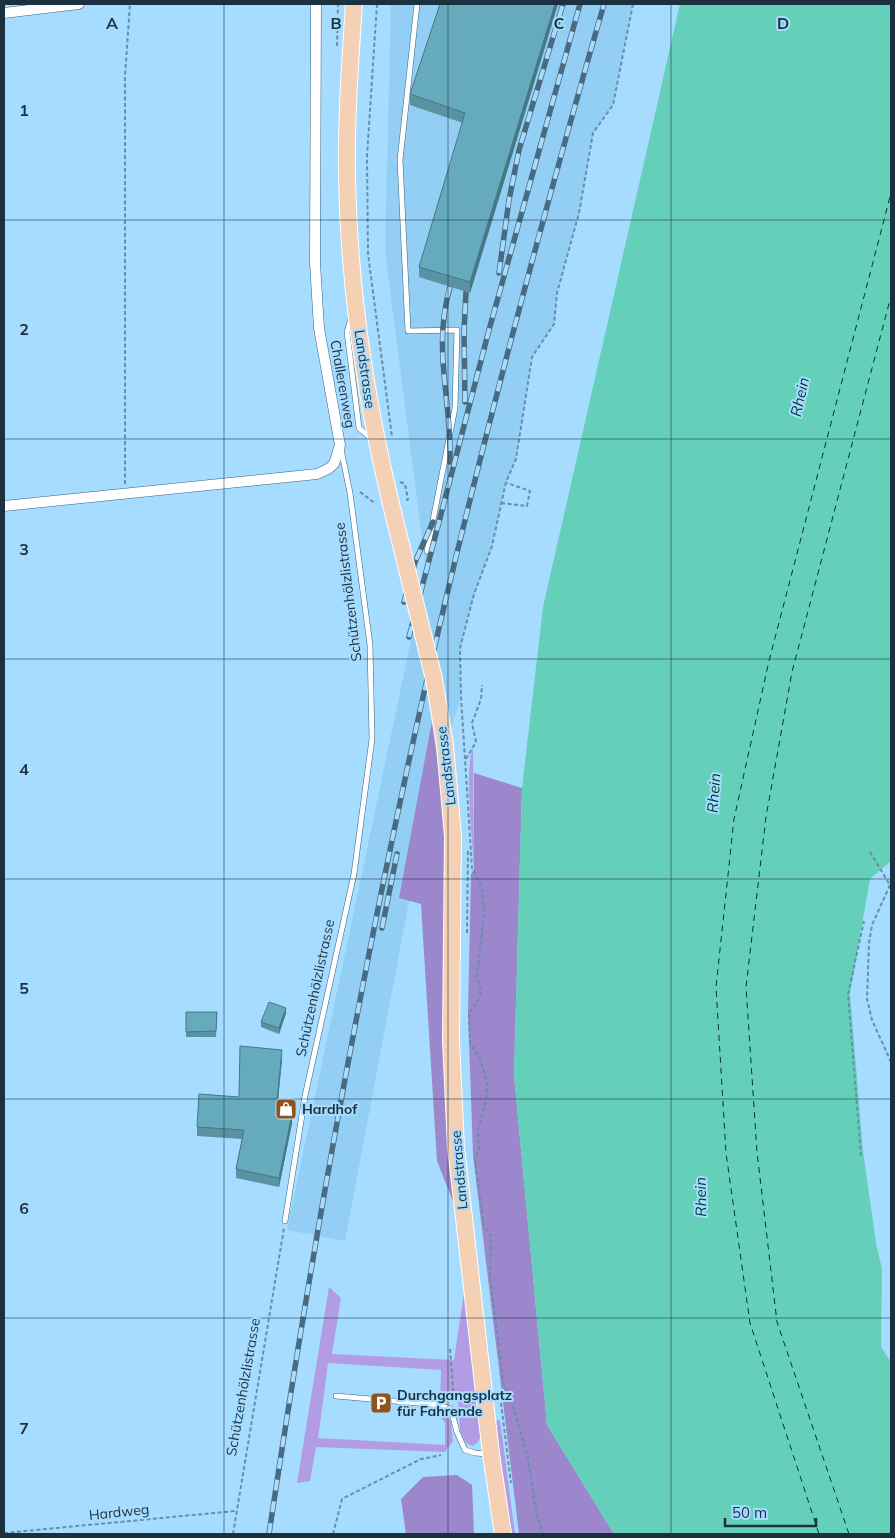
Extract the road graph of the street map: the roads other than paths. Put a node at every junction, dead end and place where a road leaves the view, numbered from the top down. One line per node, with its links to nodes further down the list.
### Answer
1 (79, 4): 5 (street)
2 (316, 4): 6 (street, Challerenweg)
3 (354, 4): 11 (main road, Landstrasse, bridge)
4 (417, 4): 8 (lane)
5 (4, 13)
6 (340, 445): 7 (street, Challerenweg); 9 (lane, Schützenhölzlistrasse)
7 (4, 506)
8 (427, 551)
9 (285, 1220)
10 (336, 1396): 11 (lane)
11 (491, 1454): 12 (main road, Landstrasse)
12 (503, 1534)

